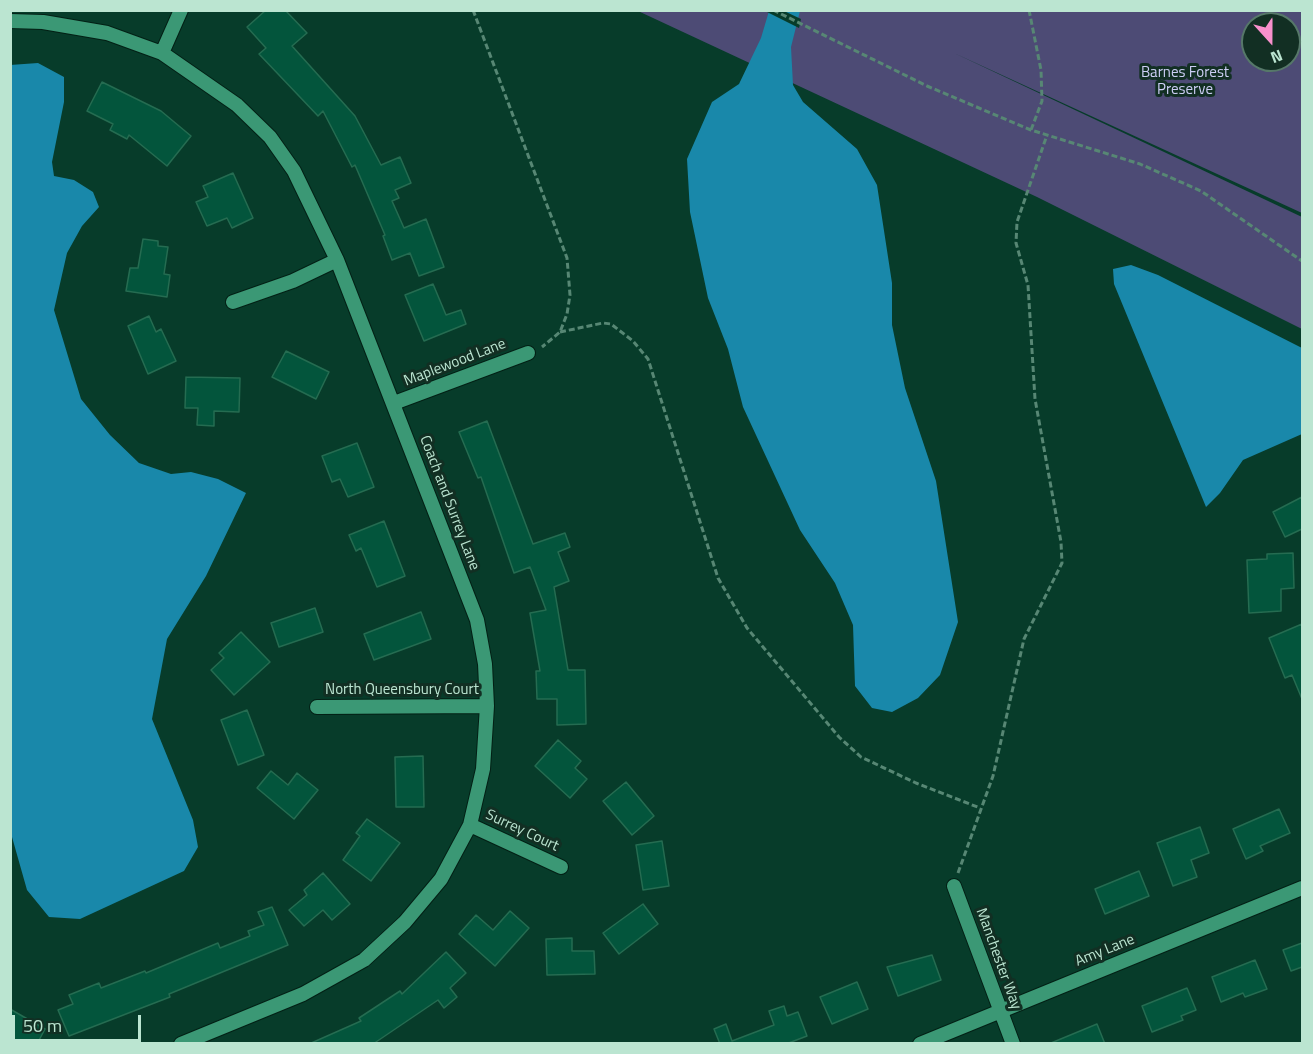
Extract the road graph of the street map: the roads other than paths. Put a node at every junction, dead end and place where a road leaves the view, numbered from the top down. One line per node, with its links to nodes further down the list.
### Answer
1 (181, 10): 3 (street)
2 (10, 21): 3 (street, Coach and Surrey Lane)
3 (162, 53): 4 (street, Coach and Surrey Lane)
4 (337, 260): 5 (street); 7 (street, Coach and Surrey Lane)
5 (233, 302)
6 (528, 353): 7 (street, Maplewood Lane)
7 (394, 403): 8 (street, Coach and Surrey Lane)
8 (487, 706): 9 (street, North Queensbury Court); 10 (street, Coach and Surrey Lane)
9 (317, 707)
10 (470, 825): 11 (street, Surrey Court); 15 (street, Coach and Surrey Lane)
11 (561, 867)
12 (954, 886): 14 (street, Manchester Way)
13 (1302, 888): 14 (street, Amy Lane)
14 (1000, 1012): 16 (street, Amy Lane); 17 (street, Manchester Way)
15 (182, 1044)
16 (920, 1044)
17 (1013, 1044)

